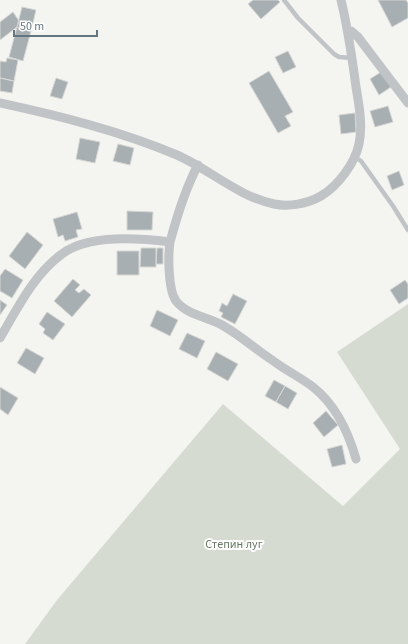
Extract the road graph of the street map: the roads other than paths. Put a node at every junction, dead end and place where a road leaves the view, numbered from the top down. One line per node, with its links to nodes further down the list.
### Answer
1 (284, 0): 4 (lane)
2 (341, 0): 3 (street)
3 (348, 31): 4 (street); 6 (street)
4 (352, 58): 7 (street)
5 (0, 102): 8 (street)
6 (408, 103)
7 (355, 157): 8 (street); 9 (lane)
8 (198, 166): 10 (street)
9 (408, 230)
10 (170, 242): 11 (street); 12 (street)
11 (0, 338)
12 (356, 459)

